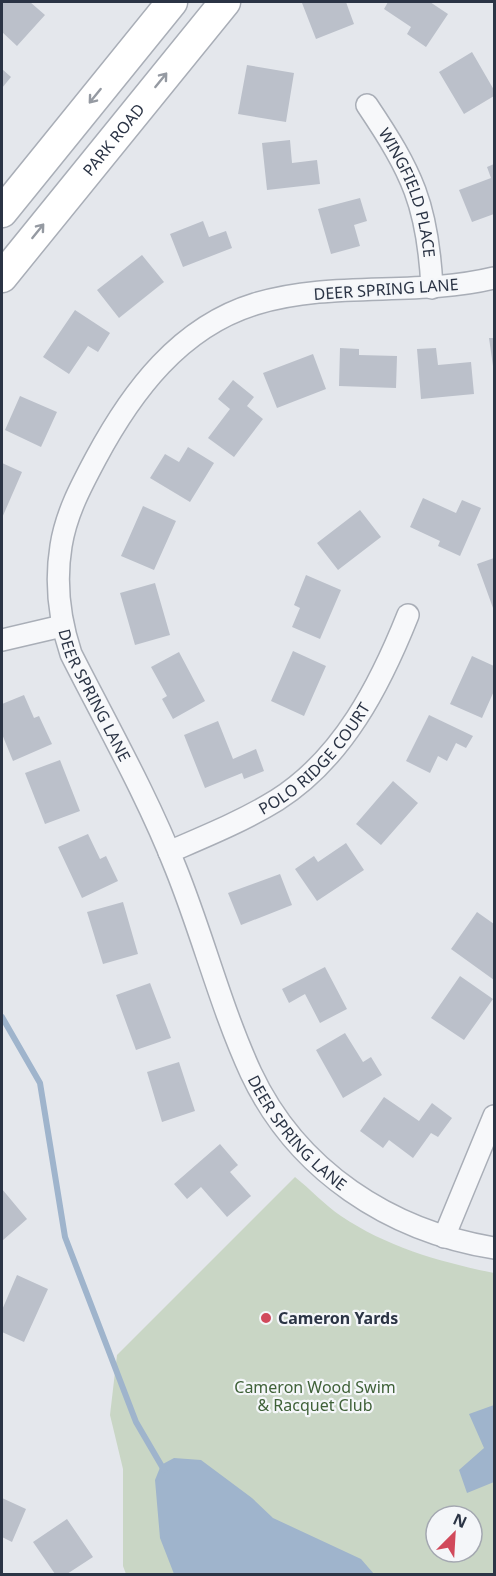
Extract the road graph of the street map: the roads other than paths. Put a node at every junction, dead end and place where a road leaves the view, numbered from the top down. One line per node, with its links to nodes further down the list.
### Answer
1 (172, 2): 4 (main road, one-way to 4)
2 (225, 2): 5 (main road, PARK ROAD, one-way to 2)
3 (367, 105): 7 (street, WINGFIELD PLACE)
4 (2, 212)
5 (2, 277)
6 (495, 278): 7 (street, DEER SPRING LANE)
7 (432, 288): 9 (street, DEER SPRING LANE)
8 (408, 615): 11 (street, POLO RIDGE COURT)
9 (62, 626): 10 (street); 11 (street, DEER SPRING LANE)
10 (2, 640)
11 (169, 852): 13 (street, DEER SPRING LANE)
12 (495, 1116): 13 (street)
13 (444, 1237): 14 (street, DEER SPRING LANE)
14 (495, 1248)

